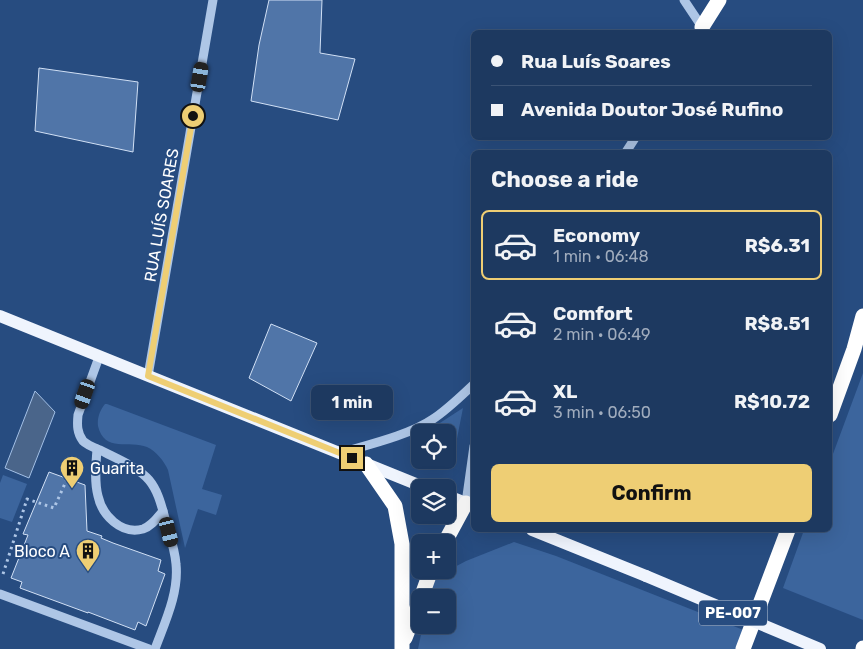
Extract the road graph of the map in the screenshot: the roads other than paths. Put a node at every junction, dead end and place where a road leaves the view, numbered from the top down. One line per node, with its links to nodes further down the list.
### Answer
1 (213, 0): 8 (street, RUA LUÍS SOARES)
2 (684, 0): 4 (street)
3 (719, 0): 4 (highway)
4 (701, 30)
5 (0, 316): 7 (main road)
6 (863, 316): 10 (highway)
7 (100, 357): 8 (main road); 11 (street)
8 (148, 376): 12 (main road)
9 (471, 387): 12 (street)
10 (832, 410)
11 (97, 449): 18 (street); 18 (street)
12 (340, 453): 13 (main road)
13 (366, 464): 14 (main road); 24 (highway)
14 (411, 482)
15 (471, 490): 17 (street)
16 (456, 499): 17 (main road)
17 (470, 505): 21 (highway)
18 (163, 511): 26 (street)
19 (537, 532): 28 (main road, PE-007, bridge)
20 (787, 532): 27 (highway)
21 (450, 534)
22 (0, 594): 25 (street)
23 (411, 624): 24 (highway)
24 (402, 648)
25 (149, 649)
26 (155, 649)
27 (744, 649)
28 (820, 649)

